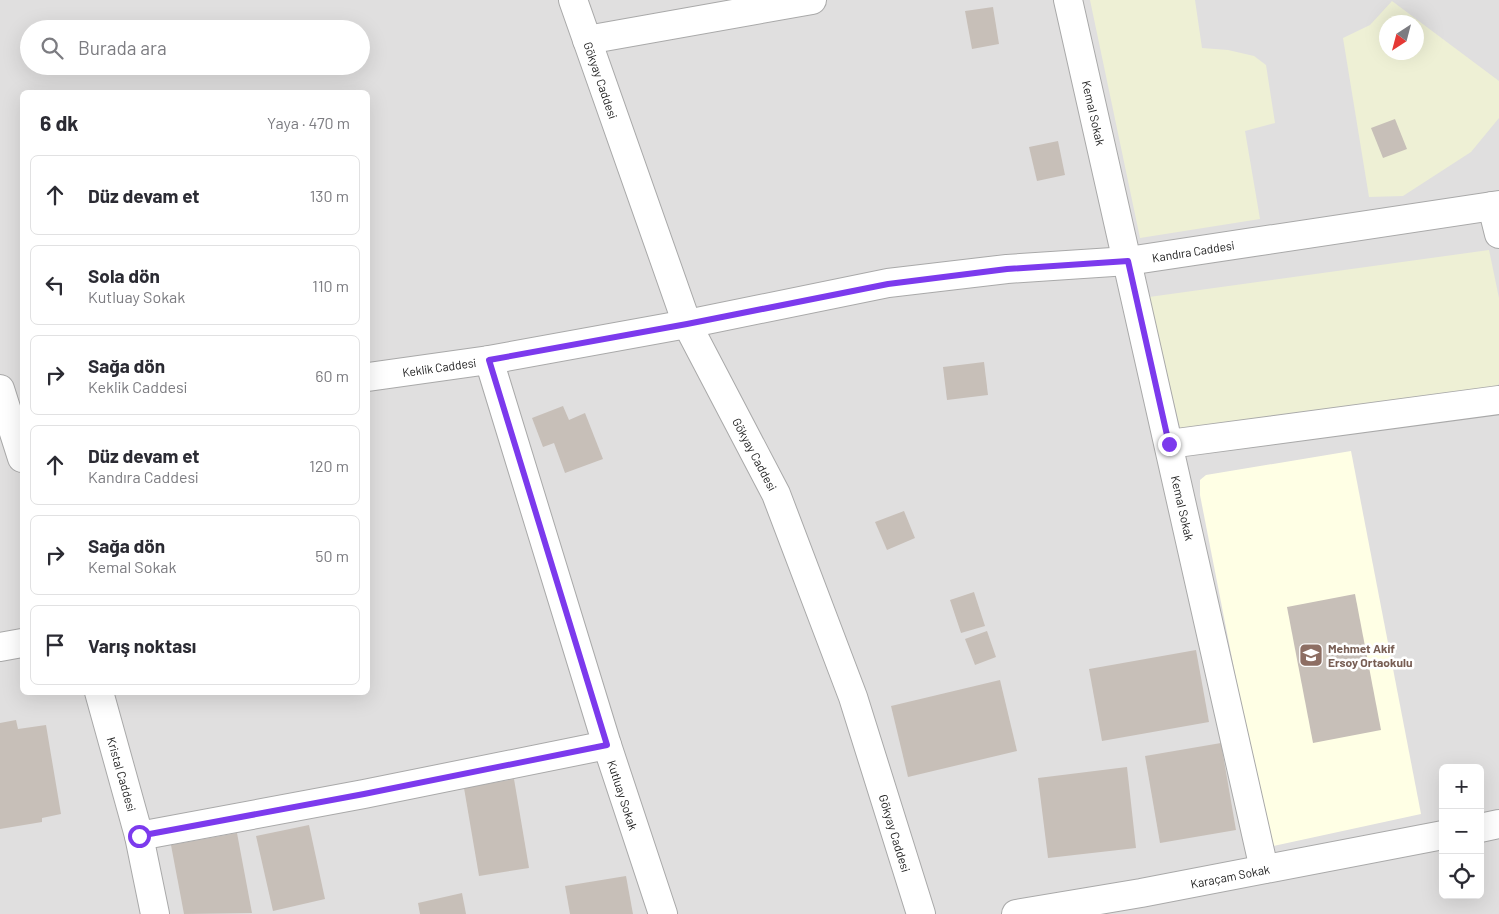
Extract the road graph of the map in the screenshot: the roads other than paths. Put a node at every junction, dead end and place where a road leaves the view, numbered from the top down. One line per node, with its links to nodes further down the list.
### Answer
1 (573, 0): 4 (street, Gökyay Caddesi)
2 (812, 0): 4 (street)
3 (1068, 0): 7 (street, Kemal Sokak)
4 (587, 40): 8 (street, Gökyay Caddesi)
5 (1496, 202): 6 (street); 7 (street, Kandıra Caddesi)
6 (1499, 234)
7 (1128, 261): 8 (street, Kandıra Caddesi); 14 (street, Kemal Sokak)
8 (687, 324): 9 (street, Keklik Caddesi); 28 (street, Gökyay Caddesi)
9 (489, 360): 10 (street, Keklik Caddesi); 19 (street, Kutluay Sokak)
10 (370, 378)
11 (0, 389): 13 (street)
12 (1499, 400): 14 (street)
13 (12, 432): 15 (street)
14 (1169, 444): 24 (street, Kemal Sokak)
15 (20, 453)
16 (20, 643): 17 (street)
17 (0, 647)
18 (100, 695): 22 (street, Kristal Caddesi)
19 (607, 745): 22 (street); 27 (street, Kutluay Sokak)
20 (1499, 824): 21 (street)
21 (1484, 827)
22 (139, 836): 26 (street, Kristal Caddesi)
23 (1439, 836): 24 (street, Karaçam Sokak)
24 (1264, 870): 25 (street, Karaçam Sokak)
25 (1143, 904): 29 (street, Karaçam Sokak)
26 (155, 914)
27 (663, 914)
28 (921, 914)
29 (1016, 914)

